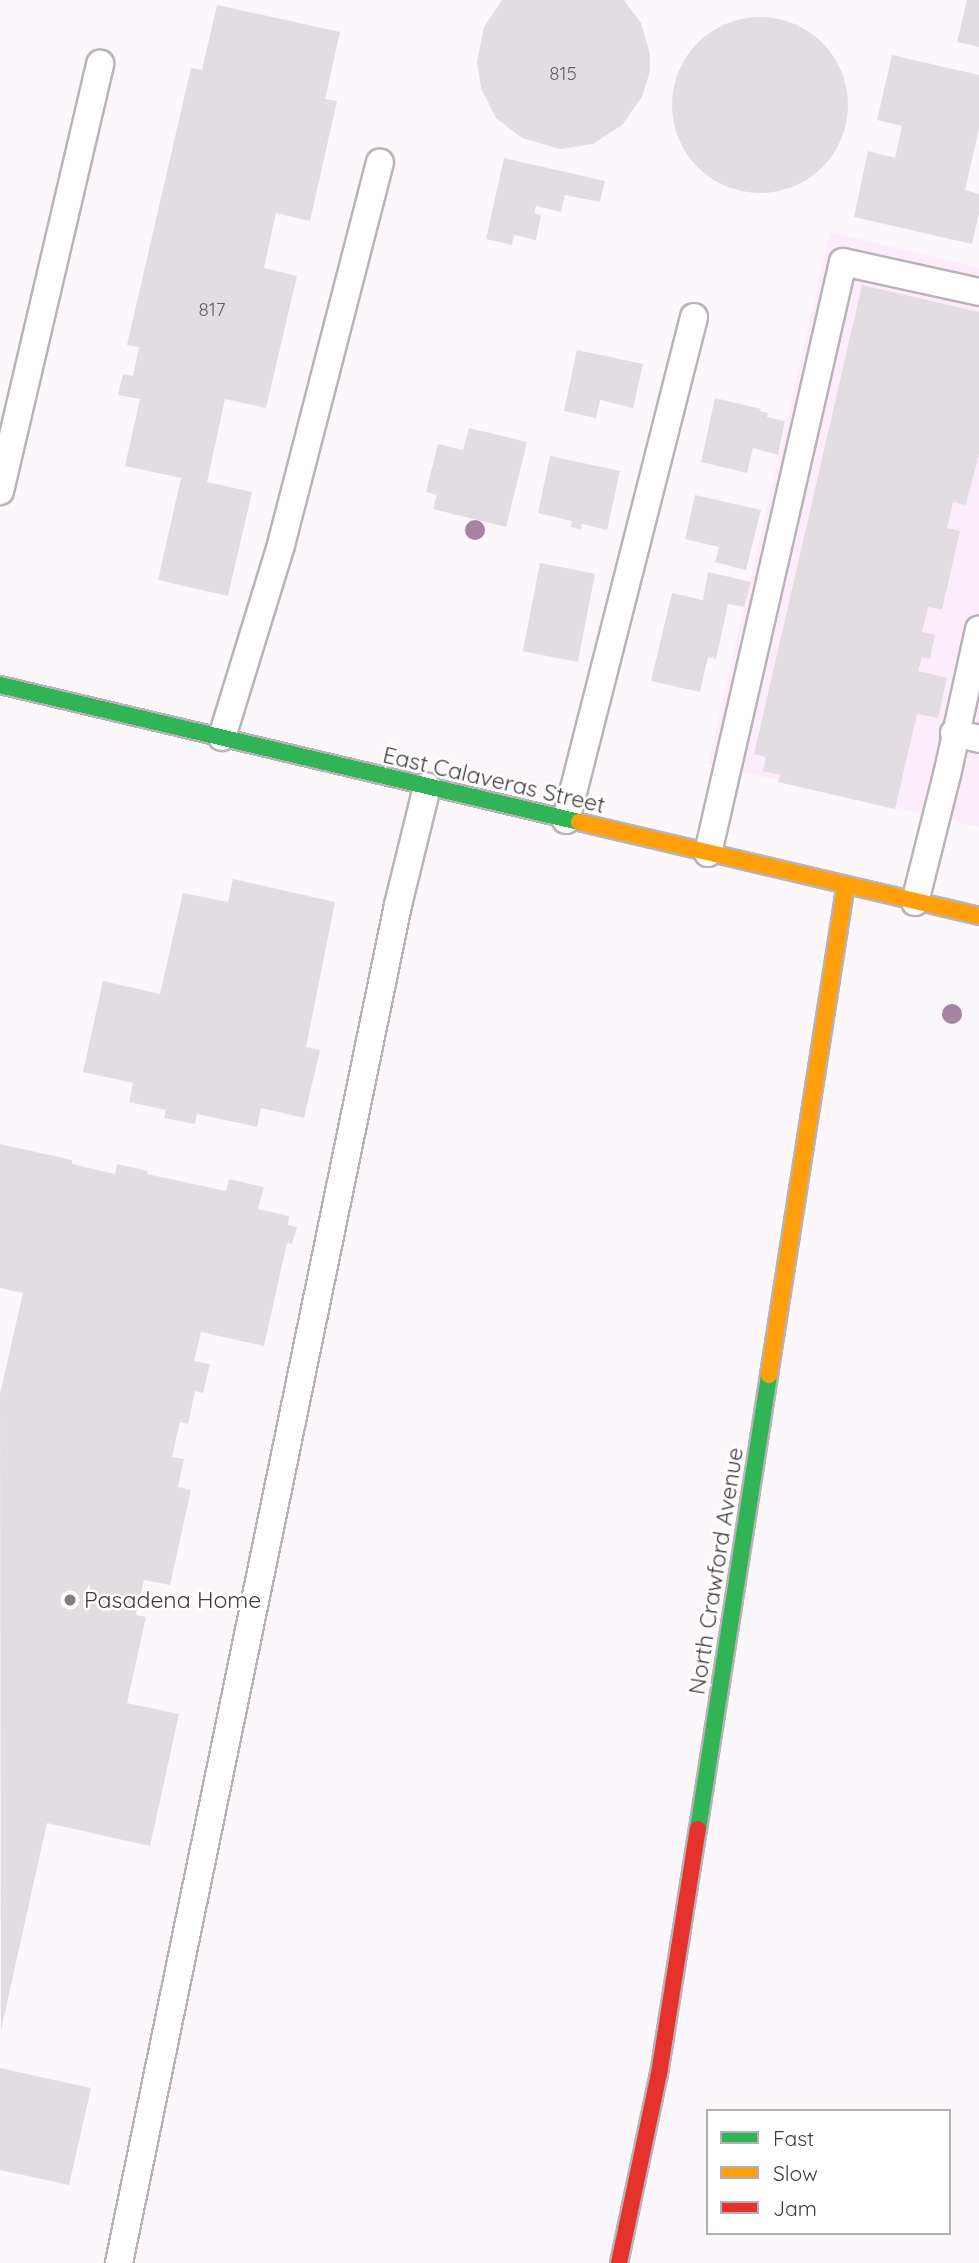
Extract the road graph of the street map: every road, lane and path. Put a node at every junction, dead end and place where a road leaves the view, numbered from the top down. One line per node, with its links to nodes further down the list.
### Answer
1 (100, 64): 5 (lane)
2 (380, 163): 9 (lane)
3 (979, 292): 12 (lane)
4 (694, 317): 11 (lane)
5 (0, 491)
6 (979, 629): 8 (lane)
7 (0, 685): 9 (street, East Calaveras Street)
8 (967, 736): 14 (lane)
9 (222, 737): 10 (street, East Calaveras Street)
10 (427, 787): 11 (street, East Calaveras Street); 16 (lane)
11 (566, 820): 12 (street, East Calaveras Street)
12 (708, 853): 13 (street, East Calaveras Street)
13 (846, 885): 14 (street, East Calaveras Street); 17 (street, North Crawford Avenue)
14 (915, 902): 15 (street, East Calaveras Street)
15 (979, 916)
16 (119, 2263)
17 (619, 2263)

